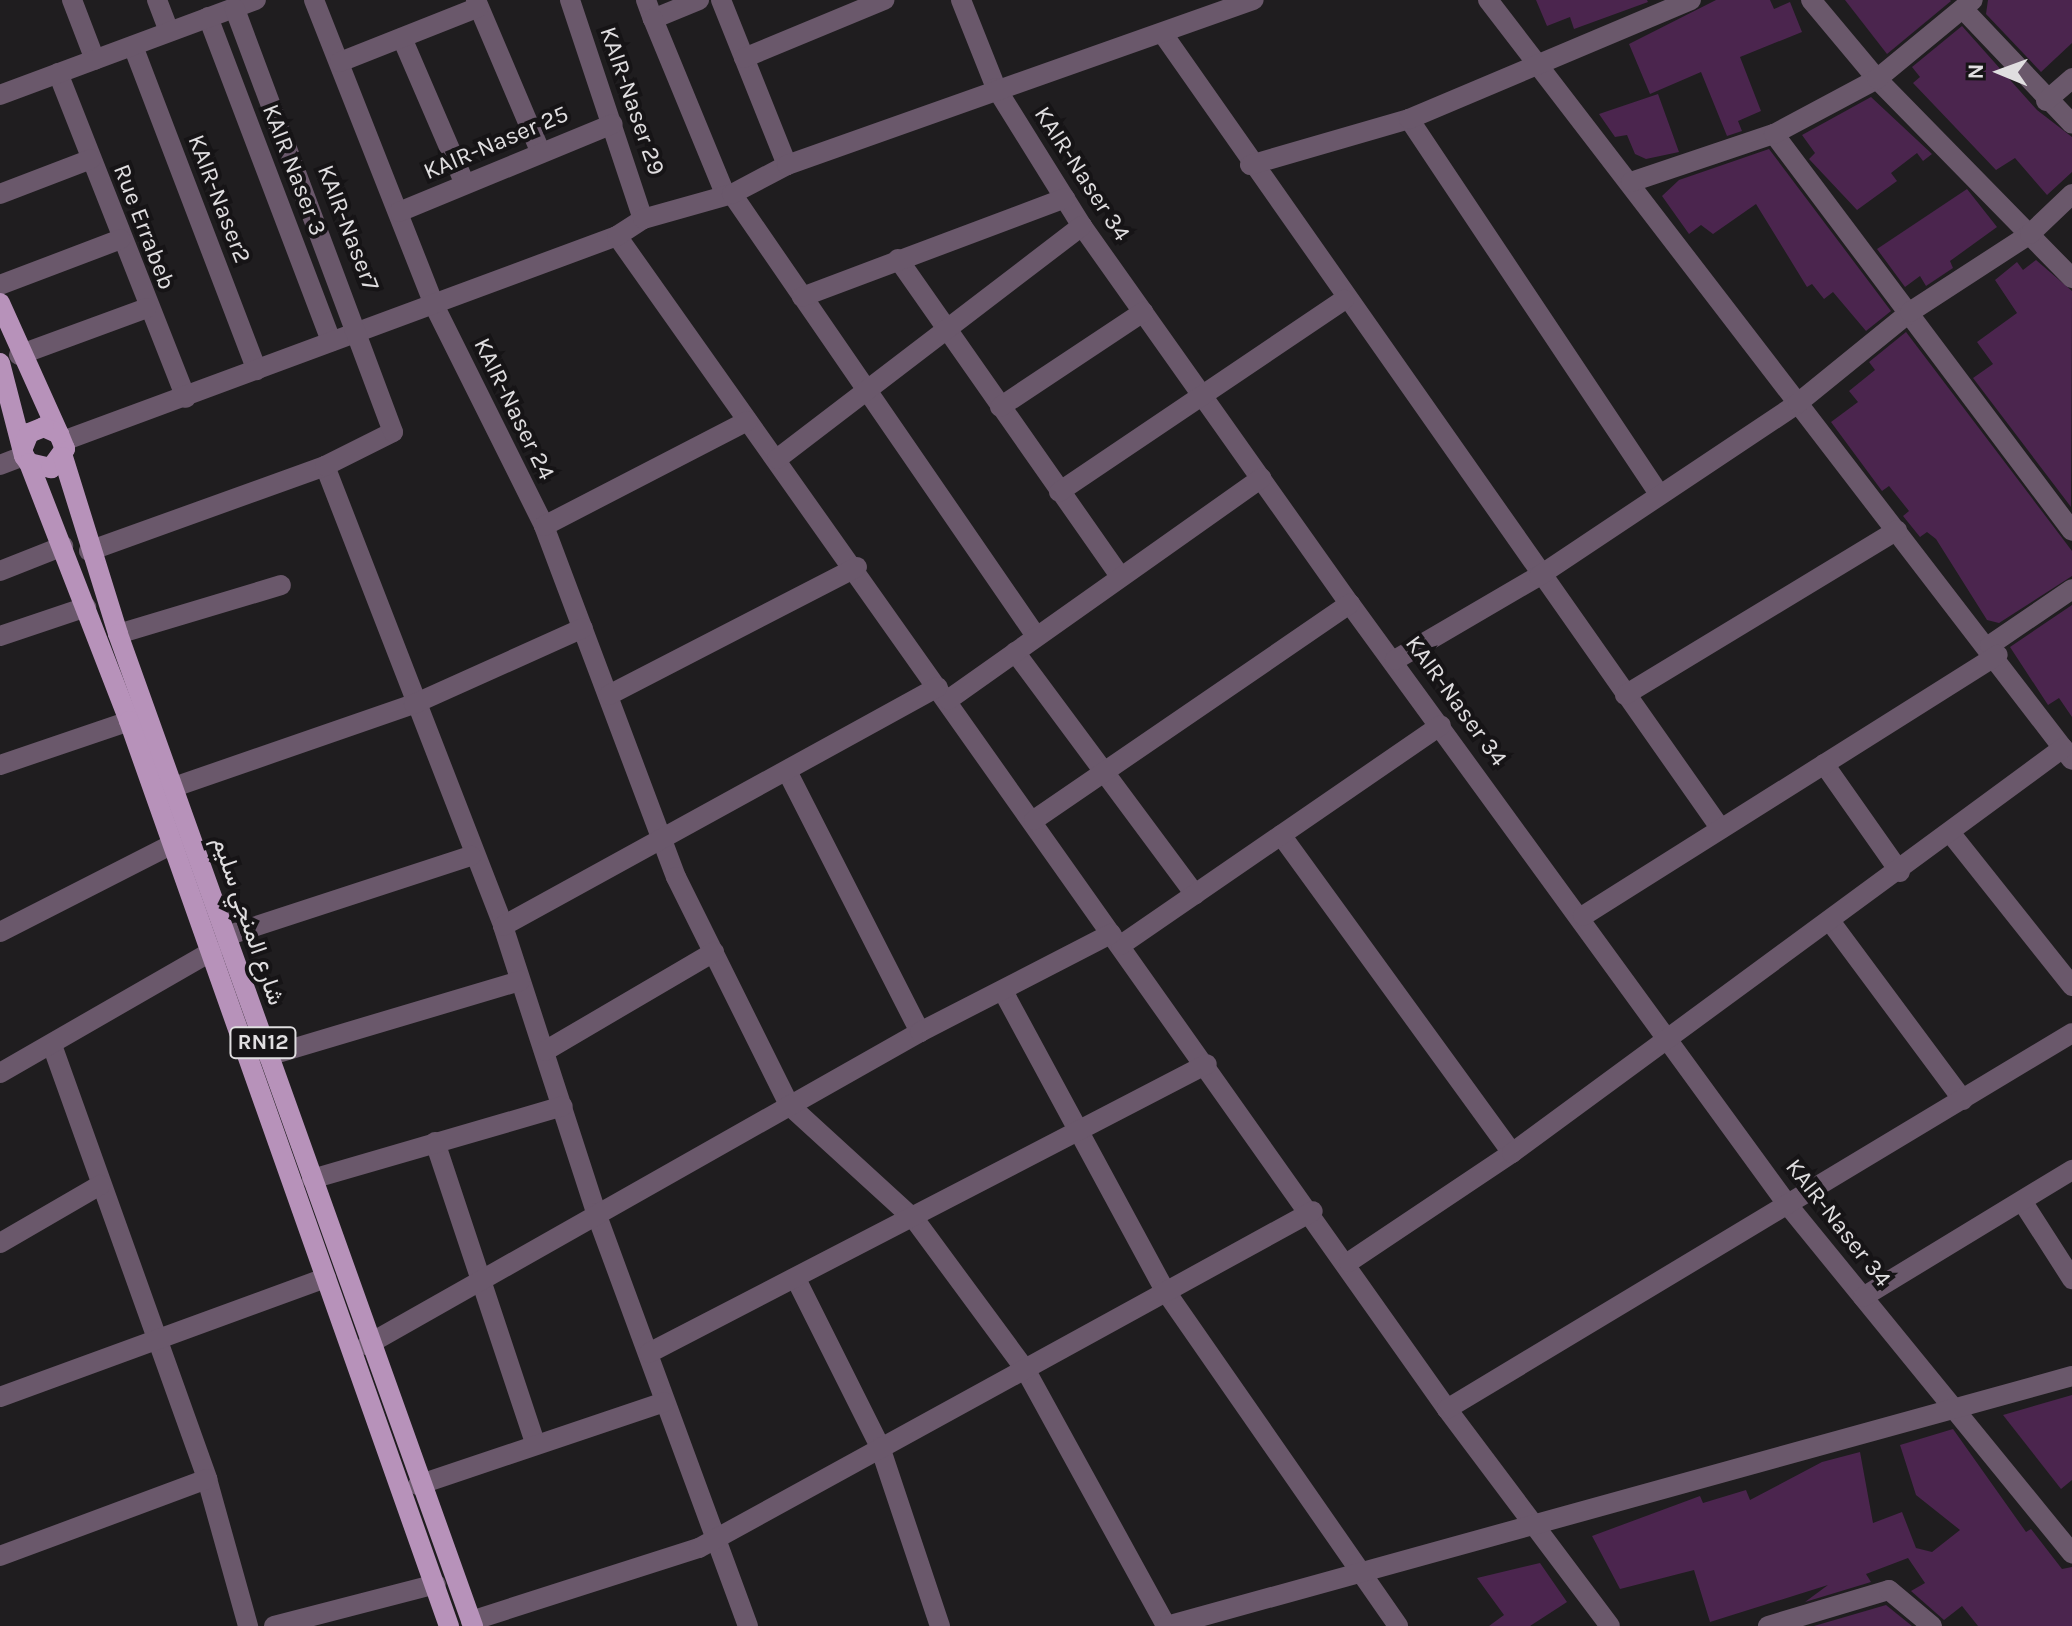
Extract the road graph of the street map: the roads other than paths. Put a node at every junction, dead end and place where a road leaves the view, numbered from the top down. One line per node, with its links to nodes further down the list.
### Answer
1 (72, 0): 25 (street)
2 (157, 0): 20 (street)
3 (256, 0): 17 (street)
4 (314, 0): 26 (street, KAIR-Naser 24)
5 (570, 0): 35 (street, KAIR-Naser 29)
6 (699, 0): 18 (street)
7 (721, 0): 24 (street)
8 (884, 0): 24 (street)
9 (961, 0): 31 (street, KAIR-Naser 34)
10 (1254, 0): 16 (street)
11 (1488, 0): 27 (street)
12 (1691, 0): 27 (street)
13 (1811, 0): 30 (street)
14 (478, 4): 22 (street); 38 (street)
15 (1968, 5): 30 (street); 33 (street)
16 (1206, 8): 21 (street)
17 (235, 9): 19 (street); 65 (street, KAIR-Naser7)
18 (650, 9): 44 (street)
19 (208, 17): 20 (street); 66 (street, KAIR Naser 3)
20 (169, 31): 23 (street)
21 (1163, 34): 31 (street); 41 (street)
22 (402, 38): 26 (street); 43 (street)
23 (133, 46): 25 (street); 68 (street, KAIR-Naser2)
24 (744, 58): 40 (street)
25 (95, 60): 28 (street)
26 (340, 62): 48 (street, KAIR-Naser 24)
27 (1535, 64): 34 (street); 42 (street)
28 (58, 73): 32 (street); 39 (street, Rue Errabeb)
29 (2072, 78): 33 (street)
30 (1877, 79): 37 (street); 51 (street)
31 (996, 88): 40 (street); 47 (street, KAIR-Naser 34)
32 (0, 95)
33 (2046, 101): 36 (street)
34 (1409, 119): 41 (street); 82 (street)
35 (613, 124): 38 (street, KAIR-Naser 25); 49 (street, KAIR-Naser 29)
36 (2072, 124)
37 (1774, 134): 42 (street); 63 (street)
38 (541, 153): 43 (street, KAIR-Naser 25)
39 (91, 159): 45 (street); 53 (street, Rue Errabeb)
40 (787, 165): 44 (street)
41 (1250, 165): 58 (street)
42 (1631, 182): 72 (street)
43 (465, 184): 48 (street, KAIR-Naser 25)
44 (728, 192): 49 (street); 57 (street)
45 (0, 194)
46 (2072, 194): 51 (street)
47 (1065, 198): 50 (street, KAIR-Naser 34); 54 (street)
48 (399, 212): 60 (street, KAIR-Naser 24)
49 (643, 219): 52 (street)
50 (1082, 226): 62 (street, KAIR-Naser 34); 64 (street)
51 (2030, 234): 55 (street); 63 (street)
52 (617, 236): 60 (street); 74 (street)
53 (121, 239): 56 (street); 61 (street, Rue Errabeb)
54 (898, 259): 57 (street); 64 (street)
55 (2072, 278)
56 (0, 285)
57 (802, 297): 69 (street)
58 (1344, 300): 70 (street); 91 (street)
59 (0, 303): 67 (main road, شارع المنجي سليم / RN12)
60 (434, 305): 65 (street); 83 (street, KAIR-Naser 24)
61 (147, 308): 67 (street); 71 (street, Rue Errabeb)
62 (1143, 312): 70 (street, KAIR-Naser 34); 73 (street)
63 (1910, 312): 72 (street); 85 (street)
64 (947, 324): 69 (street); 73 (street)
65 (361, 332): 66 (street); 79 (street, KAIR-Naser7)
66 (331, 341): 68 (street)
67 (9, 359): 75 (main road, شارع المنجي سليم / RN12); 76 (main road, شارع المنجي سليم / RN12)
68 (257, 370): 71 (street)
69 (865, 392): 77 (street); 99 (street)
70 (1201, 393): 80 (street, KAIR-Naser 34); 81 (street)
71 (186, 398): 75 (street)
72 (1798, 403): 82 (street); 84 (street)
73 (1000, 407): 81 (street)
74 (747, 421): 77 (street); 83 (street)
75 (62, 444): 76 (main road); 76 (main road); 87 (main road, شارع المنجي سليم / RN12)
76 (25, 456): 78 (street); 86 (main road, شارع المنجي سليم / RN12)
77 (777, 459): 88 (street)
78 (0, 465)
79 (325, 466): 87 (street); 106 (street)
80 (1261, 478): 90 (street); 94 (street, KAIR-Naser 34)
81 (1059, 492): 90 (street)
82 (1658, 492): 91 (street)
83 (544, 526): 96 (street, KAIR-Naser 24)
84 (1897, 530): 100 (street); 105 (street)
85 (2072, 531)
86 (63, 546): 89 (street); 95 (main road, شارع المنجي سليم / RN12)
87 (89, 551): 97 (main road, شارع المنجي سليم / RN12)
88 (857, 567): 103 (street); 104 (street)
89 (0, 571)
90 (1119, 575): 99 (street)
91 (1539, 576): 102 (street); 105 (street)
92 (281, 585): 97 (street)
93 (2072, 589): 100 (street)
94 (1350, 604): 102 (street, KAIR-Naser 34); 112 (street)
95 (86, 607): 98 (street); 107 (main road, شارع المنجي سليم / RN12)
96 (583, 628): 104 (street, KAIR-Naser 24); 106 (street)
97 (118, 634): 114 (main road, شارع المنجي سليم / RN12)
98 (0, 636)
99 (1036, 636): 101 (street)
100 (1994, 650): 109 (street); 110 (street)
101 (1015, 652): 103 (street); 112 (street)
102 (1395, 660): 108 (street, KAIR-Naser 34)
103 (943, 694): 113 (street); 115 (street)
104 (609, 695): 119 (street, KAIR-Naser 24)
105 (1625, 695): 116 (street)
106 (414, 704): 114 (street); 121 (street)
107 (129, 721): 111 (street); 120 (main road, شارع المنجي سليم / RN12)
108 (1441, 725): 117 (street); 124 (street, KAIR-Naser 34)
109 (2067, 754): 118 (street)
110 (1824, 764): 116 (street); 122 (street)
111 (0, 765)
112 (1105, 769): 115 (street); 123 (street)
113 (788, 773): 119 (street); 134 (street)
114 (174, 787): 129 (main road, شارع المنجي سليم / RN12)
115 (1034, 820): 128 (street)
116 (1721, 829): 124 (street)
117 (1281, 835): 123 (street); 147 (street)
118 (1952, 835): 122 (street); 132 (street)
119 (665, 842): 126 (street); 130 (street, KAIR-Naser 24)
120 (173, 844): 127 (street); 129 (main road, شارع المنجي سليم / RN12)
121 (471, 856): 126 (street); 129 (street)
122 (1900, 872): 125 (street)
123 (1195, 894): 128 (street)
124 (1583, 916): 136 (street, KAIR-Naser 34)
125 (1830, 921): 136 (street); 142 (street)
126 (503, 926): 131 (street)
127 (0, 932)
128 (1116, 940): 133 (street); 140 (street)
129 (219, 944): 137 (street); 139 (main road, شارع المنجي سليم / RN12); 158 (main road, شارع المنجي سليم / RN12)
130 (714, 952): 138 (street); 143 (street, KAIR-Naser 24)
131 (520, 981): 138 (street); 139 (street)
132 (2072, 986)
133 (1004, 993): 134 (street); 145 (street)
134 (920, 1032): 143 (street)
135 (2072, 1033): 142 (street)
136 (1668, 1038): 147 (street); 152 (street, KAIR-Naser 34)
137 (52, 1045): 141 (street); 150 (street)
138 (545, 1051): 144 (street)
139 (268, 1056): 149 (main road, شارع المنجي سليم / RN12)
140 (1207, 1064): 145 (street); 153 (street)
141 (0, 1073)
142 (1963, 1100): 152 (street)
143 (789, 1105): 154 (street); 155 (street)
144 (563, 1106): 146 (street); 154 (street)
145 (1080, 1124): 155 (street); 162 (street)
146 (435, 1142): 149 (street); 159 (street)
147 (1512, 1153): 157 (street)
148 (2072, 1170): 151 (street)
149 (312, 1179): 165 (main road, شارع المنجي سليم / RN12)
150 (100, 1185): 156 (street); 164 (street)
151 (2022, 1201): 161 (street); 163 (street)
152 (1787, 1204): 163 (street, KAIR-Naser 34); 172 (street)
153 (1313, 1211): 157 (street); 162 (street)
154 (596, 1213): 159 (street); 166 (street)
155 (915, 1220): 160 (street); 167 (street)
156 (0, 1243)
157 (1349, 1262): 172 (street)
158 (326, 1278): 164 (street); 182 (main road, شارع المنجي سليم / RN12)
159 (481, 1278): 165 (street); 173 (street)
160 (796, 1279): 166 (street); 174 (street)
161 (2072, 1279)
162 (1164, 1289): 167 (street); 181 (street)
163 (1863, 1297): 171 (street, KAIR-Naser 34)
164 (154, 1341): 169 (street); 175 (street)
165 (367, 1345): 176 (main road, شارع المنجي سليم / RN12)
166 (649, 1353): 170 (street)
167 (1025, 1369): 174 (street); 190 (street)
168 (2072, 1376): 171 (street)
169 (0, 1397)
170 (664, 1402): 173 (street); 178 (street)
171 (1947, 1408): 177 (street); 179 (street, KAIR-Naser 34)
172 (1447, 1409): 177 (street)
173 (535, 1442): 176 (street)
174 (880, 1447): 178 (street); 189 (street)
175 (207, 1479): 180 (street); 185 (street)
176 (418, 1485): 184 (main road, شارع المنجي سليم / RN12)
177 (1535, 1526): 181 (street); 192 (street)
178 (717, 1539): 184 (street); 188 (street)
179 (2072, 1554)
180 (0, 1556)
181 (1361, 1575): 190 (street); 191 (street)
182 (436, 1584): 183 (street); 187 (main road, شارع المنجي سليم / RN12)
183 (318, 1619): 186 (street)
184 (472, 1624)
185 (248, 1626)
186 (274, 1626)
187 (449, 1626)
188 (748, 1626)
189 (940, 1626)
190 (1167, 1626)
191 (1398, 1626)
192 (1610, 1626)
193 (1768, 1626): 194 (street)
194 (1932, 1626)

